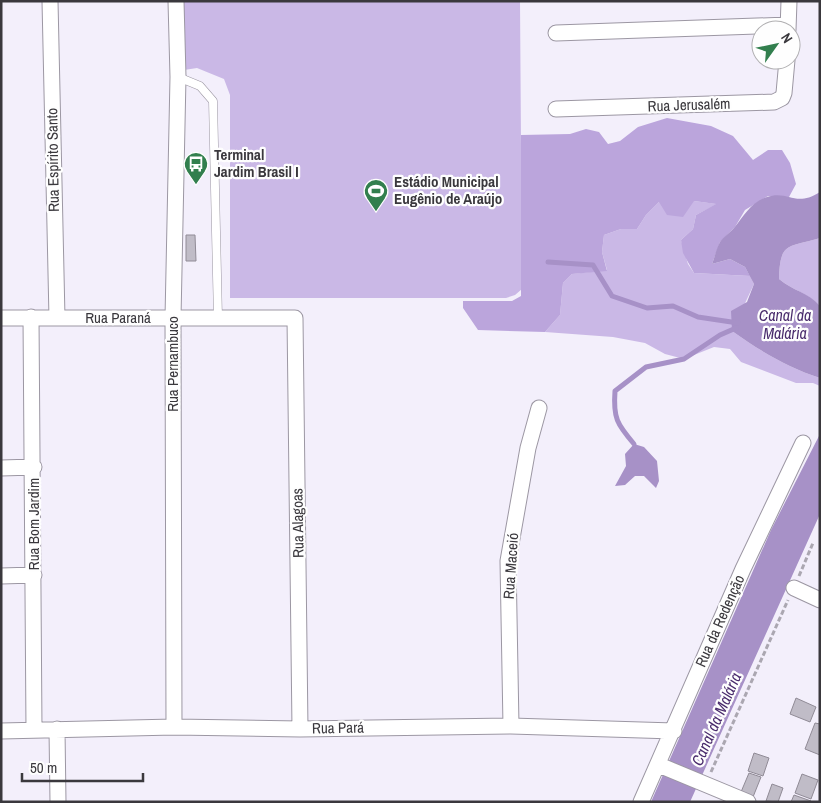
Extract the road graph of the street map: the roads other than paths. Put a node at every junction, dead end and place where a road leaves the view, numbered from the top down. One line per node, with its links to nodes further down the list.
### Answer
1 (50, 1): 12 (street, Rua Espírito Santo)
2 (176, 1): 8 (street, Rua Pernambuco)
3 (789, 1): 4 (street)
4 (788, 20)
5 (751, 29): 6 (street)
6 (556, 33)
7 (786, 70): 9 (street, Rua Jerusalém)
8 (178, 77): 13 (street, Rua Pernambuco); 14 (lane)
9 (556, 109)
10 (1, 318): 11 (street, Rua Paraná)
11 (31, 318): 12 (street, Rua Paraná); 18 (street, Rua Bom Jardim)
12 (56, 318): 13 (street, Rua Paraná)
13 (173, 318): 14 (street, Rua Paraná); 25 (street, Rua Pernambuco)
14 (218, 318): 15 (street, Rua Paraná)
15 (295, 318): 27 (street, Rua Alagoas)
16 (539, 408): 24 (street, Rua Maceió)
17 (803, 443): 30 (street, Rua da Redenção)
18 (34, 467): 19 (street); 20 (street, Rua Bom Jardim)
19 (1, 468)
20 (34, 575): 21 (street); 28 (street, Rua Bom Jardim)
21 (1, 576)
22 (794, 588): 23 (street)
23 (820, 600)
24 (511, 726): 27 (street, Rua Pará); 30 (street, Rua Pará)
25 (174, 727): 26 (street, Rua Pará); 27 (street, Rua Pará)
26 (57, 729): 28 (street, Rua Pará); 32 (street)
27 (300, 729)
28 (34, 730): 29 (street, Rua Pará)
29 (1, 731)
30 (674, 731): 31 (street, Rua da Redenção)
31 (659, 765): 33 (street, Rua da Redenção); 34 (street)
32 (58, 802)
33 (641, 802)
34 (748, 802)

